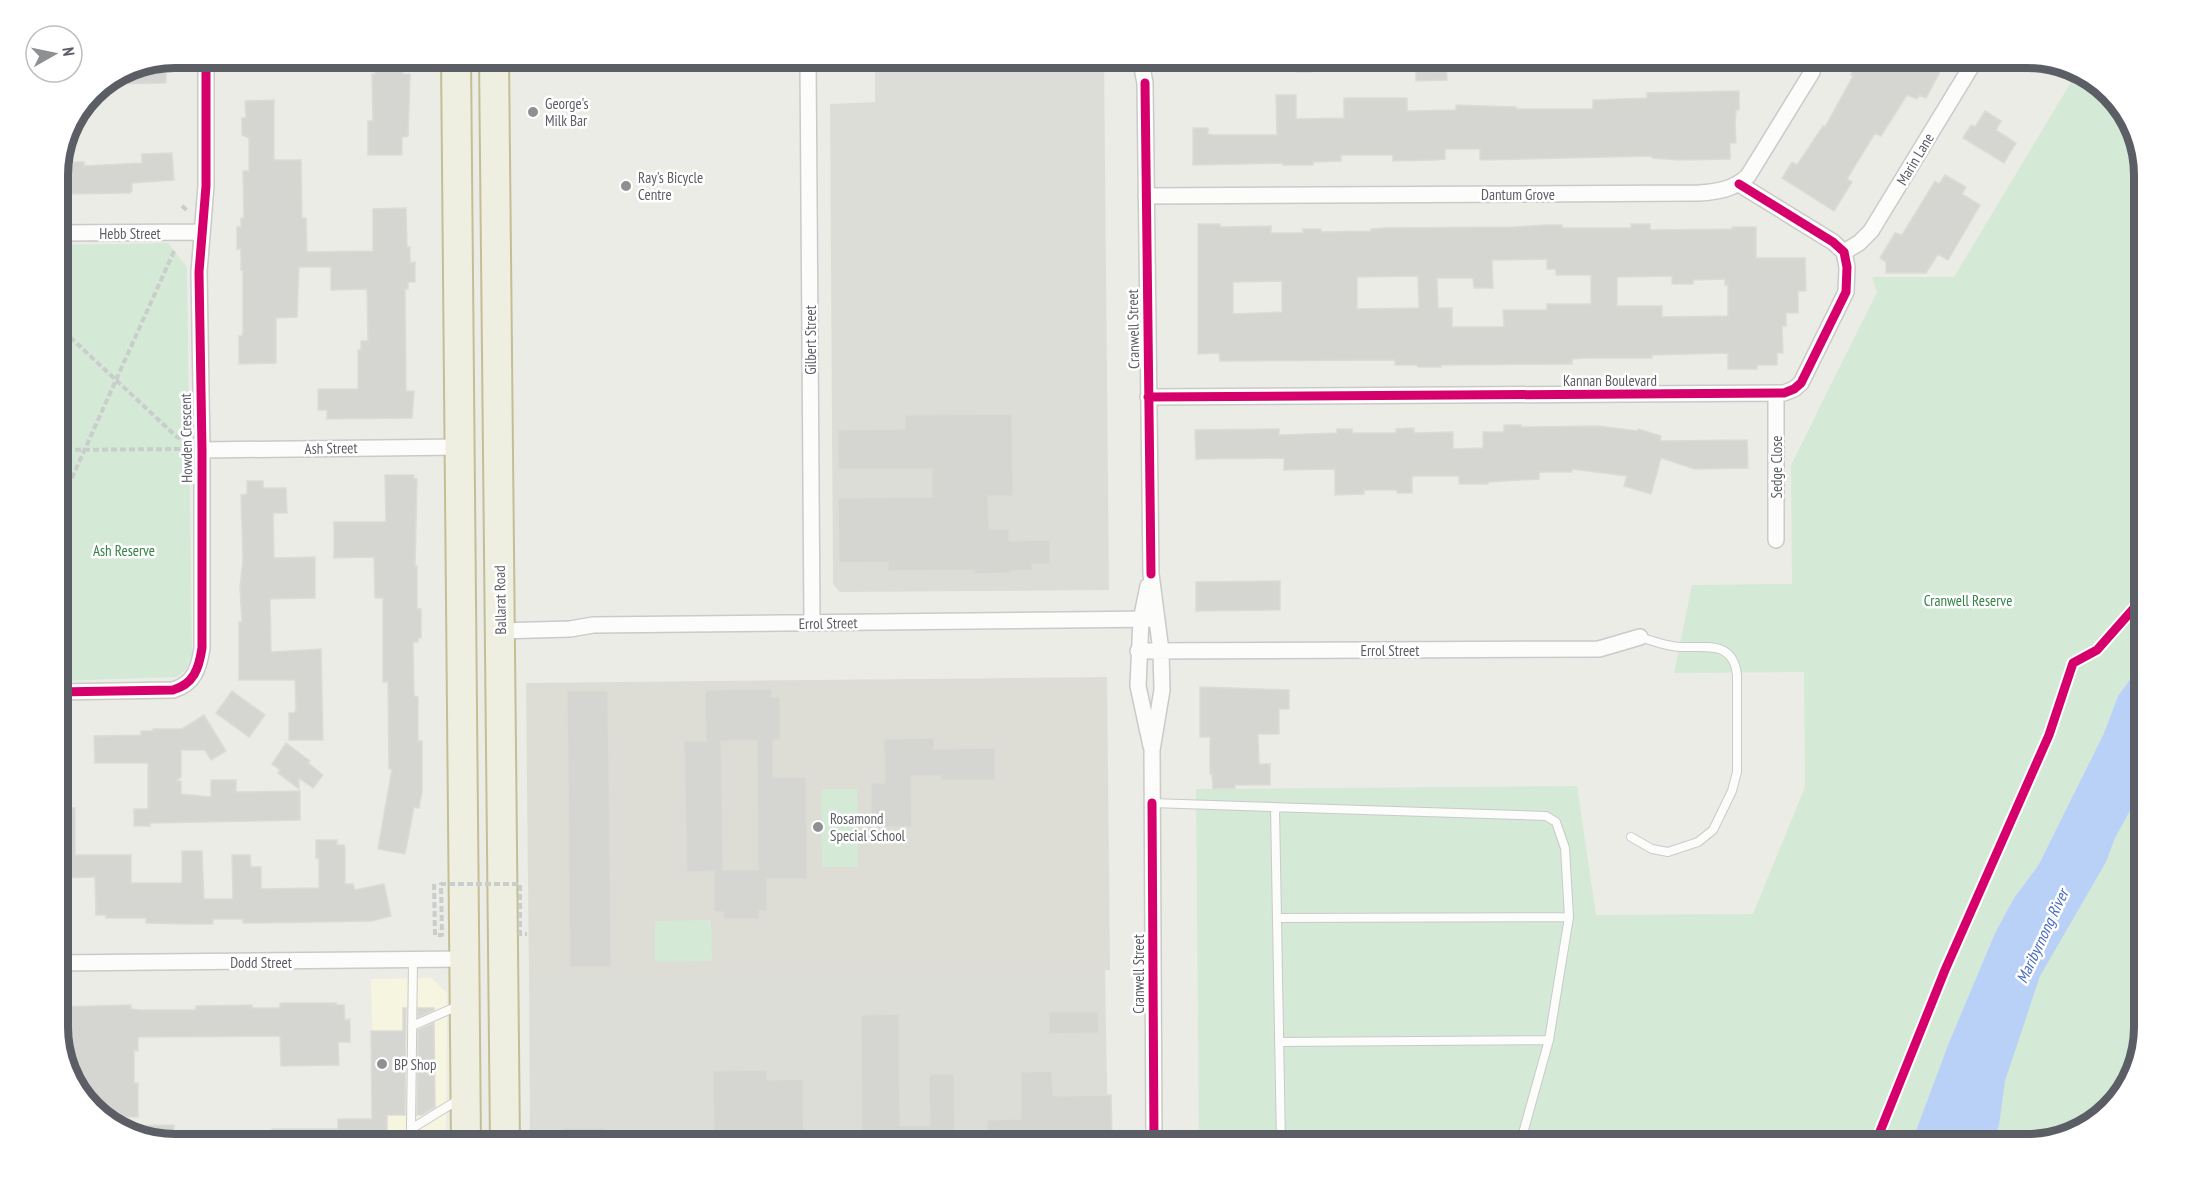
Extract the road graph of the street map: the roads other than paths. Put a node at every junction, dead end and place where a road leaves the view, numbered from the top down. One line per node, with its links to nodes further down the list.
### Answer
1 (206, 68): 12 (street, Howden Crescent)
2 (456, 68): 17 (highway)
3 (494, 68): 22 (highway, Ballarat Road)
4 (808, 68): 21 (street, Gilbert Street)
5 (1142, 68): 9 (street, Cranwell Street)
6 (1148, 68): 9 (street, Cranwell Street)
7 (1812, 68): 10 (street)
8 (1970, 68): 14 (street, Marin Lane)
9 (1145, 83): 11 (street, Cranwell Street)
10 (1739, 184): 11 (street, Dantum Grove); 14 (street)
11 (1146, 196): 16 (street, Cranwell Street)
12 (202, 232): 13 (street, Hebb Street); 18 (street, Howden Crescent)
13 (68, 233)
14 (1844, 252): 15 (street, Kannan Boulevard)
15 (1776, 394): 16 (street, Kannan Boulevard); 19 (street, Sedge Close)
16 (1148, 398): 20 (street, Cranwell Street)
17 (460, 447): 18 (street, Ash Street); 33 (highway)
18 (202, 450): 26 (street, Howden Crescent)
19 (1776, 540)
20 (1149, 620): 21 (street, Errol Street); 24 (street, Cranwell Street); 25 (street, Cranwell Street)
21 (813, 623): 22 (street, Errol Street)
22 (500, 631): 44 (highway, Ballarat Road)
23 (1640, 637): 25 (street, Errol Street); 30 (lane)
24 (1138, 651): 25 (street, Errol Street); 27 (street, Cranwell Street)
25 (1161, 651): 27 (street, Cranwell Street)
26 (68, 692)
27 (1152, 750): 28 (street, Cranwell Street)
28 (1152, 804): 29 (lane); 45 (street, Cranwell Street)
29 (1275, 807): 31 (lane); 32 (lane)
30 (1631, 837)
31 (1569, 917): 32 (lane); 38 (lane)
32 (1277, 918): 39 (lane)
33 (464, 959): 34 (street, Dodd Street); 36 (highway)
34 (413, 960): 35 (street, Dodd Street); 37 (lane)
35 (68, 963)
36 (465, 1003): 37 (lane); 40 (highway)
37 (412, 1026): 41 (lane)
38 (1549, 1040): 39 (lane); 47 (lane)
39 (1279, 1042): 46 (lane)
40 (465, 1095): 41 (lane); 43 (highway)
41 (411, 1129): 42 (lane)
42 (411, 1133)
43 (466, 1133)
44 (505, 1133)
45 (1154, 1133)
46 (1281, 1133)
47 (1523, 1133)

